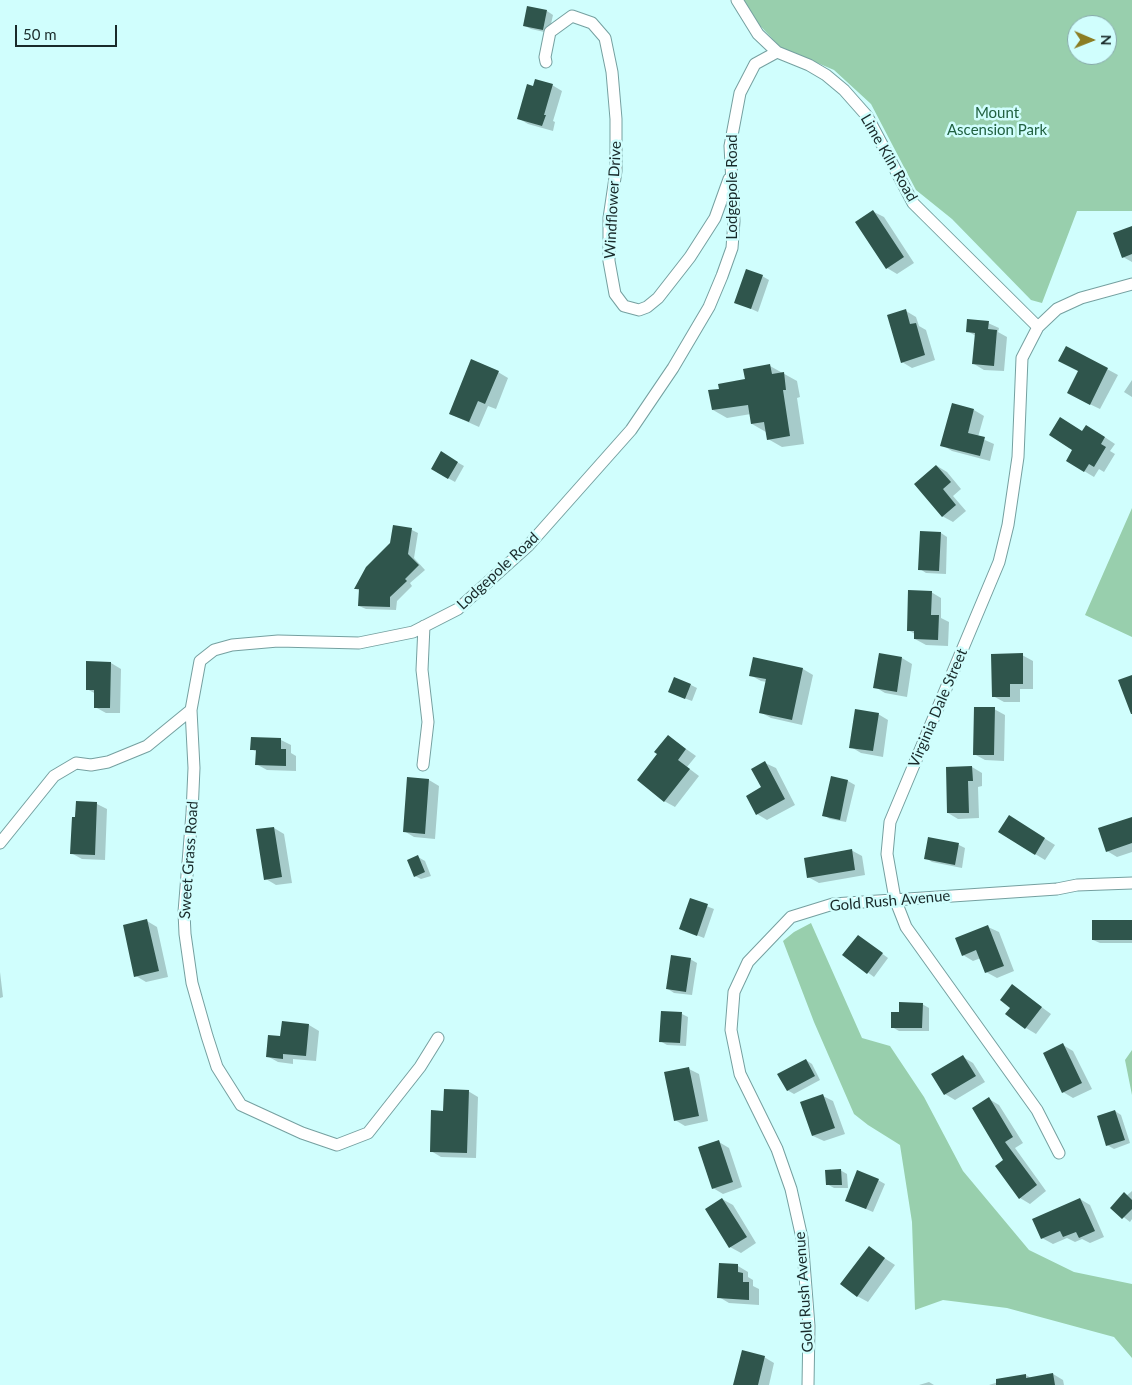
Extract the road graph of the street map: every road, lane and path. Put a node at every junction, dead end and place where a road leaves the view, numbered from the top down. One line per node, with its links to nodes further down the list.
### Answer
1 (737, 0): 2 (street, Lime Kiln Road)
2 (777, 52): 4 (street, Lodgepole Road); 6 (street, Lime Kiln Road)
3 (546, 62): 4 (street, Windflower Drive)
4 (731, 175): 7 (street, Lodgepole Road)
5 (1132, 284): 6 (street, Virginia Dale Street)
6 (1038, 327): 12 (street, Virginia Dale Street)
7 (424, 626): 8 (street, Lodgepole Road); 9 (street)
8 (191, 710): 10 (street); 13 (street, Sweet Grass Road)
9 (422, 765)
10 (0, 843)
11 (1132, 883): 12 (street, Gold Rush Avenue)
12 (895, 900): 14 (street, Virginia Dale Street); 15 (street, Gold Rush Avenue)
13 (438, 1038)
14 (1059, 1152)
15 (808, 1385)

